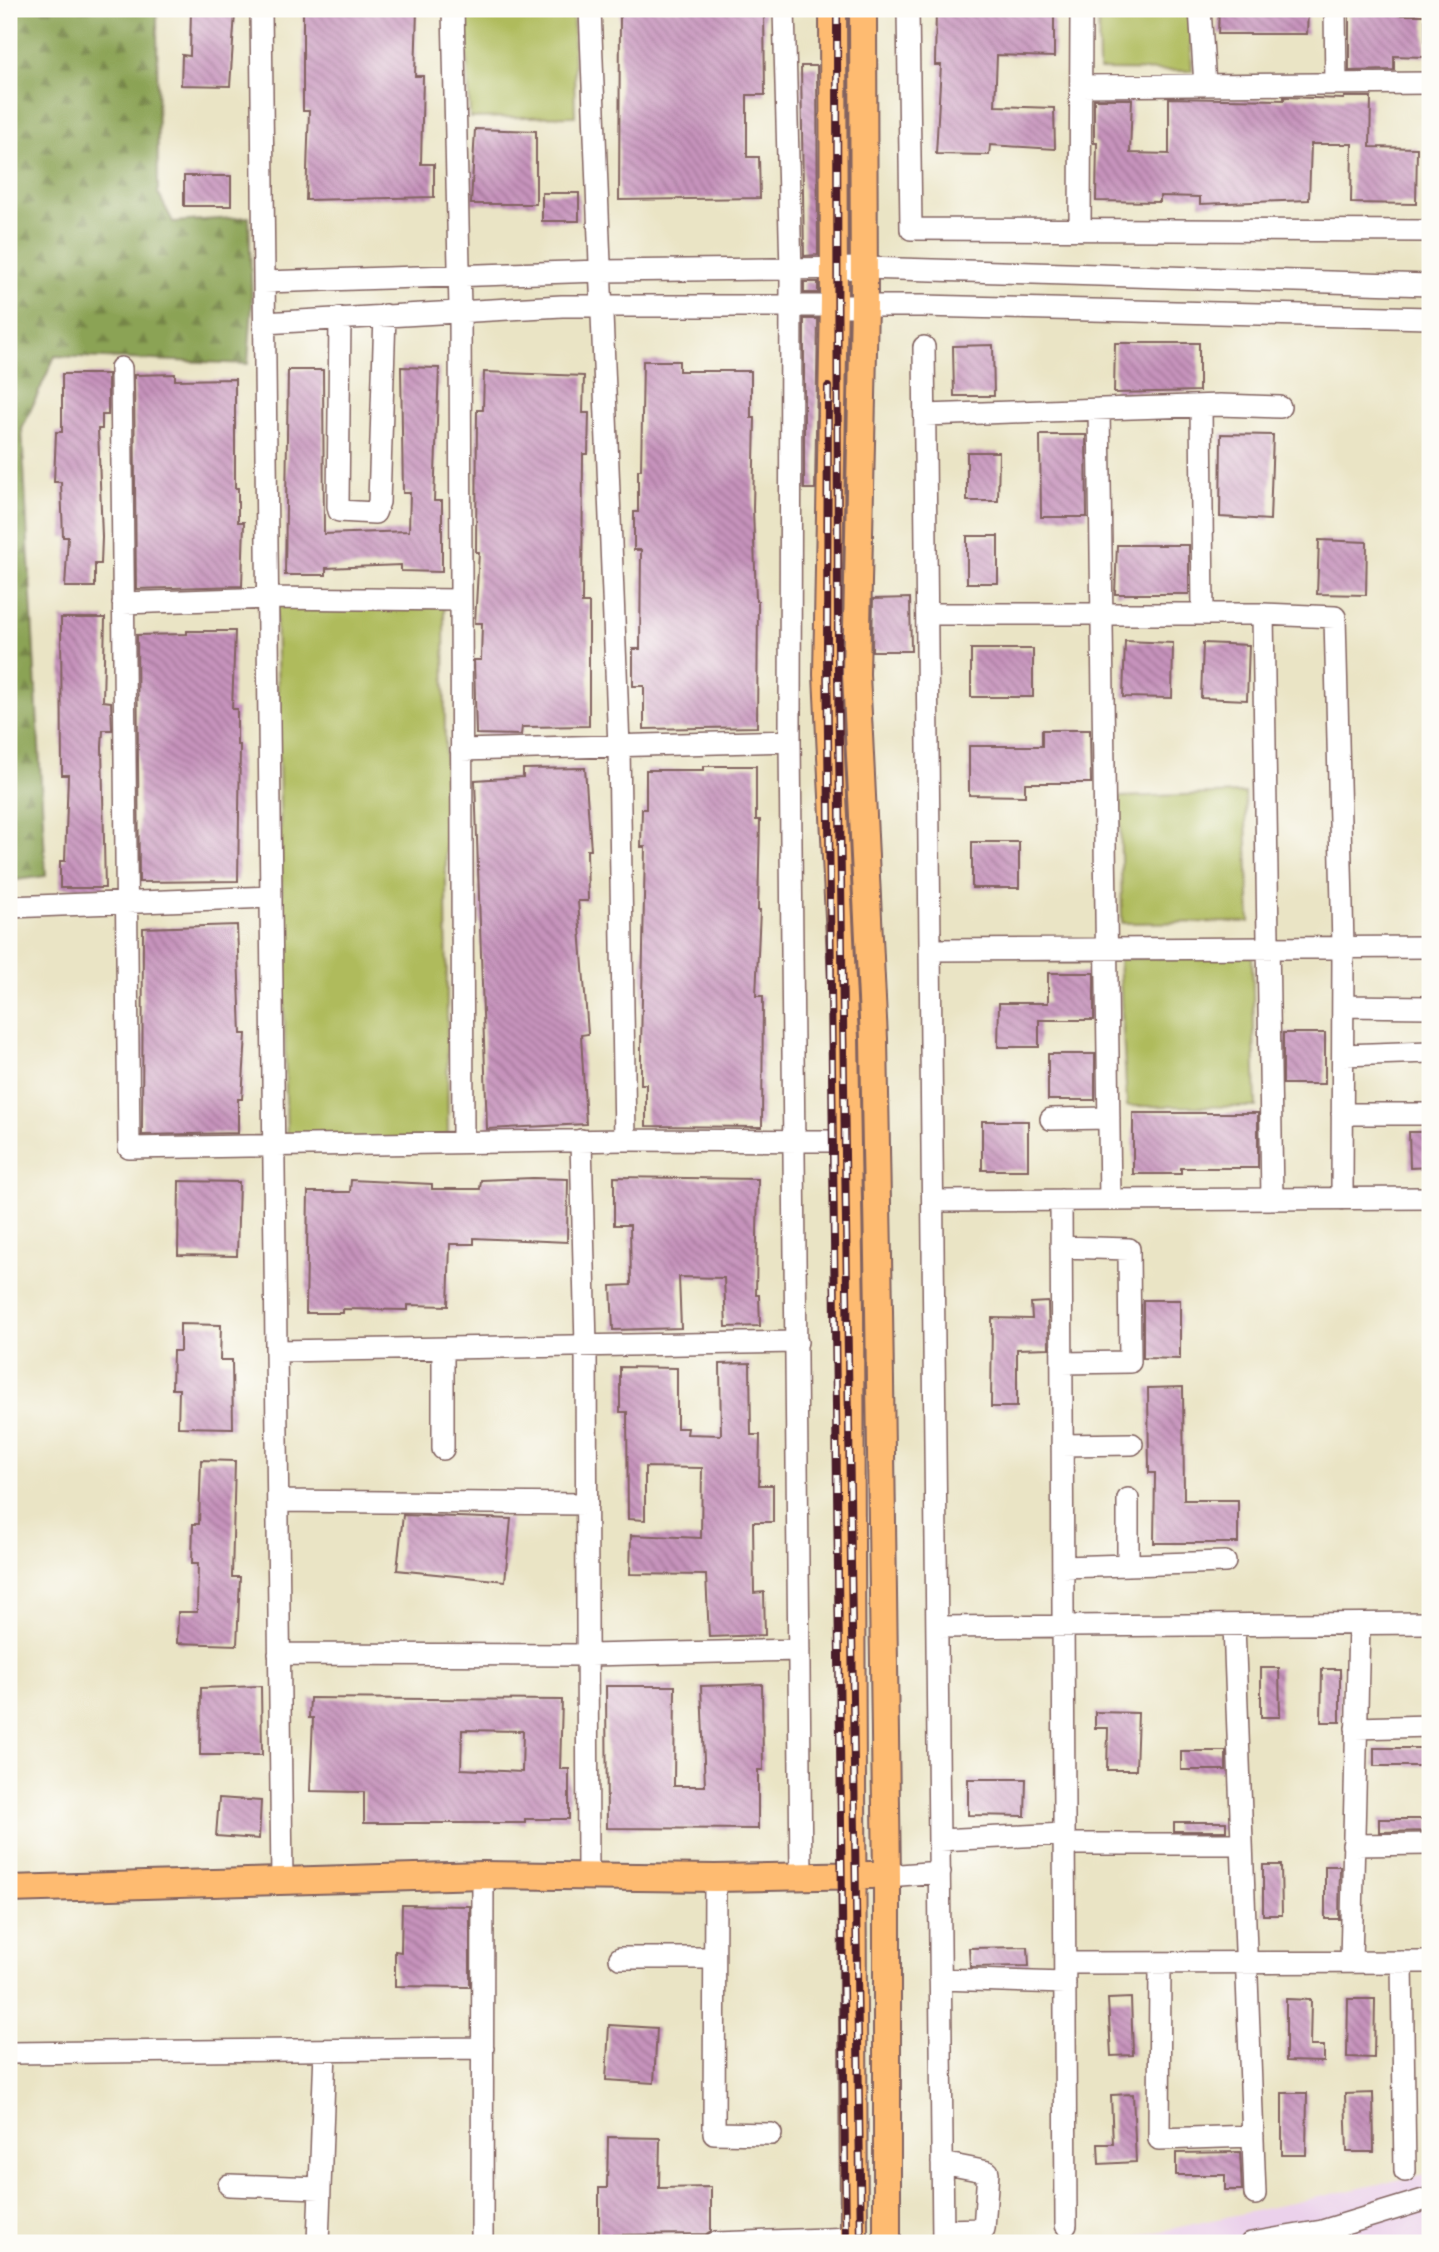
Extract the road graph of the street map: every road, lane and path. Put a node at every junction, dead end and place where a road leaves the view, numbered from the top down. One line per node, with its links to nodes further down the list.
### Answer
1 (261, 9): 22 (street)
2 (453, 9): 21 (street)
3 (590, 9): 19 (street)
4 (784, 9): 20 (street)
5 (833, 9): 18 (main road)
6 (863, 9): 17 (main road)
7 (908, 9): 15 (street)
8 (1081, 9): 14 (street)
9 (1200, 9): 13 (street)
10 (1335, 9): 12 (street)
11 (1430, 83): 12 (street)
12 (1336, 84): 13 (street)
13 (1205, 85): 14 (street)
14 (1081, 86): 15 (street)
15 (1080, 230): 16 (street)
16 (1420, 230)
17 (864, 268): 18 (street); 23 (street); 25 (main road)
18 (834, 269): 20 (street); 24 (main road)
19 (601, 271): 20 (street); 21 (street); 27 (street)
20 (792, 271): 26 (street)
21 (459, 278): 22 (street); 28 (street)
22 (264, 282): 32 (street)
23 (1423, 284)
24 (834, 305): 25 (street); 26 (street); 68 (main road)
25 (864, 305): 31 (street); 111 (main road)
26 (791, 306): 27 (street); 46 (street)
27 (603, 307): 28 (street); 47 (street)
28 (460, 309): 29 (street); 40 (street)
29 (384, 314): 30 (street); 30 (street)
30 (341, 317): 32 (street)
31 (1421, 318)
32 (264, 323): 39 (street)
33 (925, 347): 38 (street)
34 (121, 368): 41 (street)
35 (1201, 406): 36 (street); 37 (street); 44 (street)
36 (1280, 407)
37 (1099, 409): 38 (street); 43 (street)
38 (925, 415): 42 (street)
39 (268, 598): 40 (street); 41 (street); 49 (street)
40 (460, 600): 48 (street)
41 (123, 603): 50 (street)
42 (927, 614): 43 (street); 56 (street)
43 (1102, 614): 44 (street); 55 (street)
44 (1203, 614): 45 (street)
45 (1263, 614): 52 (street); 53 (street)
46 (790, 741): 47 (street); 65 (street)
47 (619, 747): 48 (street); 67 (street)
48 (461, 750): 69 (street)
49 (271, 897): 50 (street); 70 (street)
50 (126, 904): 51 (street); 70 (street)
51 (9, 907)
52 (1343, 946): 53 (street); 54 (street); 57 (street)
53 (1268, 947): 55 (street); 72 (street)
54 (1430, 947)
55 (1107, 949): 56 (street); 63 (street)
56 (930, 950): 76 (street)
57 (1343, 1006): 58 (street); 60 (street)
58 (1430, 1007)
59 (1430, 1052): 60 (street)
60 (1343, 1055): 61 (street)
61 (1342, 1114): 62 (street); 73 (street)
62 (1430, 1114)
63 (1109, 1118): 64 (street); 75 (street)
64 (1051, 1119)
65 (793, 1138): 67 (street); 68 (street); 78 (street)
66 (581, 1140): 67 (street); 69 (street); 79 (street)
67 (625, 1140)
68 (847, 1140): 108 (main road)
69 (463, 1142): 70 (street)
70 (274, 1145): 81 (street)
71 (1430, 1198): 73 (street)
72 (1272, 1199): 73 (street); 75 (street)
73 (1342, 1199)
74 (1061, 1200): 75 (street); 76 (street); 77 (street)
75 (1110, 1200)
76 (933, 1201): 96 (street)
77 (1061, 1247): 82 (street); 82 (street)
78 (797, 1342): 79 (street); 97 (street)
79 (586, 1347): 80 (street); 88 (street)
80 (443, 1349): 81 (street); 85 (street)
81 (278, 1351): 87 (street)
82 (1062, 1363): 84 (street)
83 (1132, 1444): 84 (street)
84 (1062, 1445): 91 (street)
85 (443, 1449)
86 (1128, 1499): 90 (street)
87 (278, 1501): 88 (street); 98 (street)
88 (587, 1504): 99 (street)
89 (1225, 1562): 90 (street)
90 (1128, 1565): 91 (street)
91 (1063, 1567): 95 (street)
92 (1430, 1623): 93 (street)
93 (1359, 1624): 94 (street); 101 (street)
94 (1234, 1625): 95 (street); 104 (street)
95 (1063, 1626): 96 (street); 102 (street)
96 (937, 1627): 103 (street)
97 (799, 1650): 99 (street); 110 (street)
98 (278, 1654): 99 (street); 114 (street)
99 (589, 1654): 112 (street)
100 (1430, 1726): 101 (street)
101 (1356, 1728): 106 (street)
102 (1064, 1839): 103 (street); 104 (street); 123 (street)
103 (939, 1840): 107 (street)
104 (1242, 1844): 118 (street)
105 (1430, 1844): 106 (street)
106 (1353, 1845): 119 (street)
107 (940, 1872): 111 (street); 124 (street)
108 (853, 1873): 110 (main road); 111 (main road); 139 (main road)
109 (483, 1875): 112 (main road); 114 (main road); 125 (street)
110 (801, 1875): 113 (main road)
111 (887, 1876): 143 (main road)
112 (588, 1877): 113 (main road)
113 (715, 1878): 117 (street)
114 (282, 1882): 115 (main road)
115 (9, 1889)
116 (620, 1958): 117 (street)
117 (714, 1958): 128 (street)
118 (1247, 1962): 119 (street); 122 (street); 129 (street)
119 (1351, 1962): 120 (street)
120 (1402, 1962): 121 (street); 131 (street)
121 (1430, 1962)
122 (1160, 1963): 123 (street); 129 (street)
123 (1065, 1973): 124 (street); 136 (street)
124 (940, 1979): 130 (street)
125 (483, 2048): 126 (street); 141 (street)
126 (325, 2050): 127 (street); 133 (street)
127 (9, 2053)
128 (771, 2134)
129 (1253, 2136): 134 (street)
130 (942, 2163): 137 (street); 137 (street)
131 (1405, 2171)
132 (229, 2185): 133 (street)
133 (320, 2188): 140 (street)
134 (1255, 2193)
135 (1430, 2198): 138 (street)
136 (1066, 2225)
137 (943, 2237)
138 (1323, 2237): 144 (street)
139 (854, 2240): 142 (street)
140 (318, 2243)
141 (482, 2243)
142 (715, 2243)
143 (887, 2243)
144 (1251, 2243)

